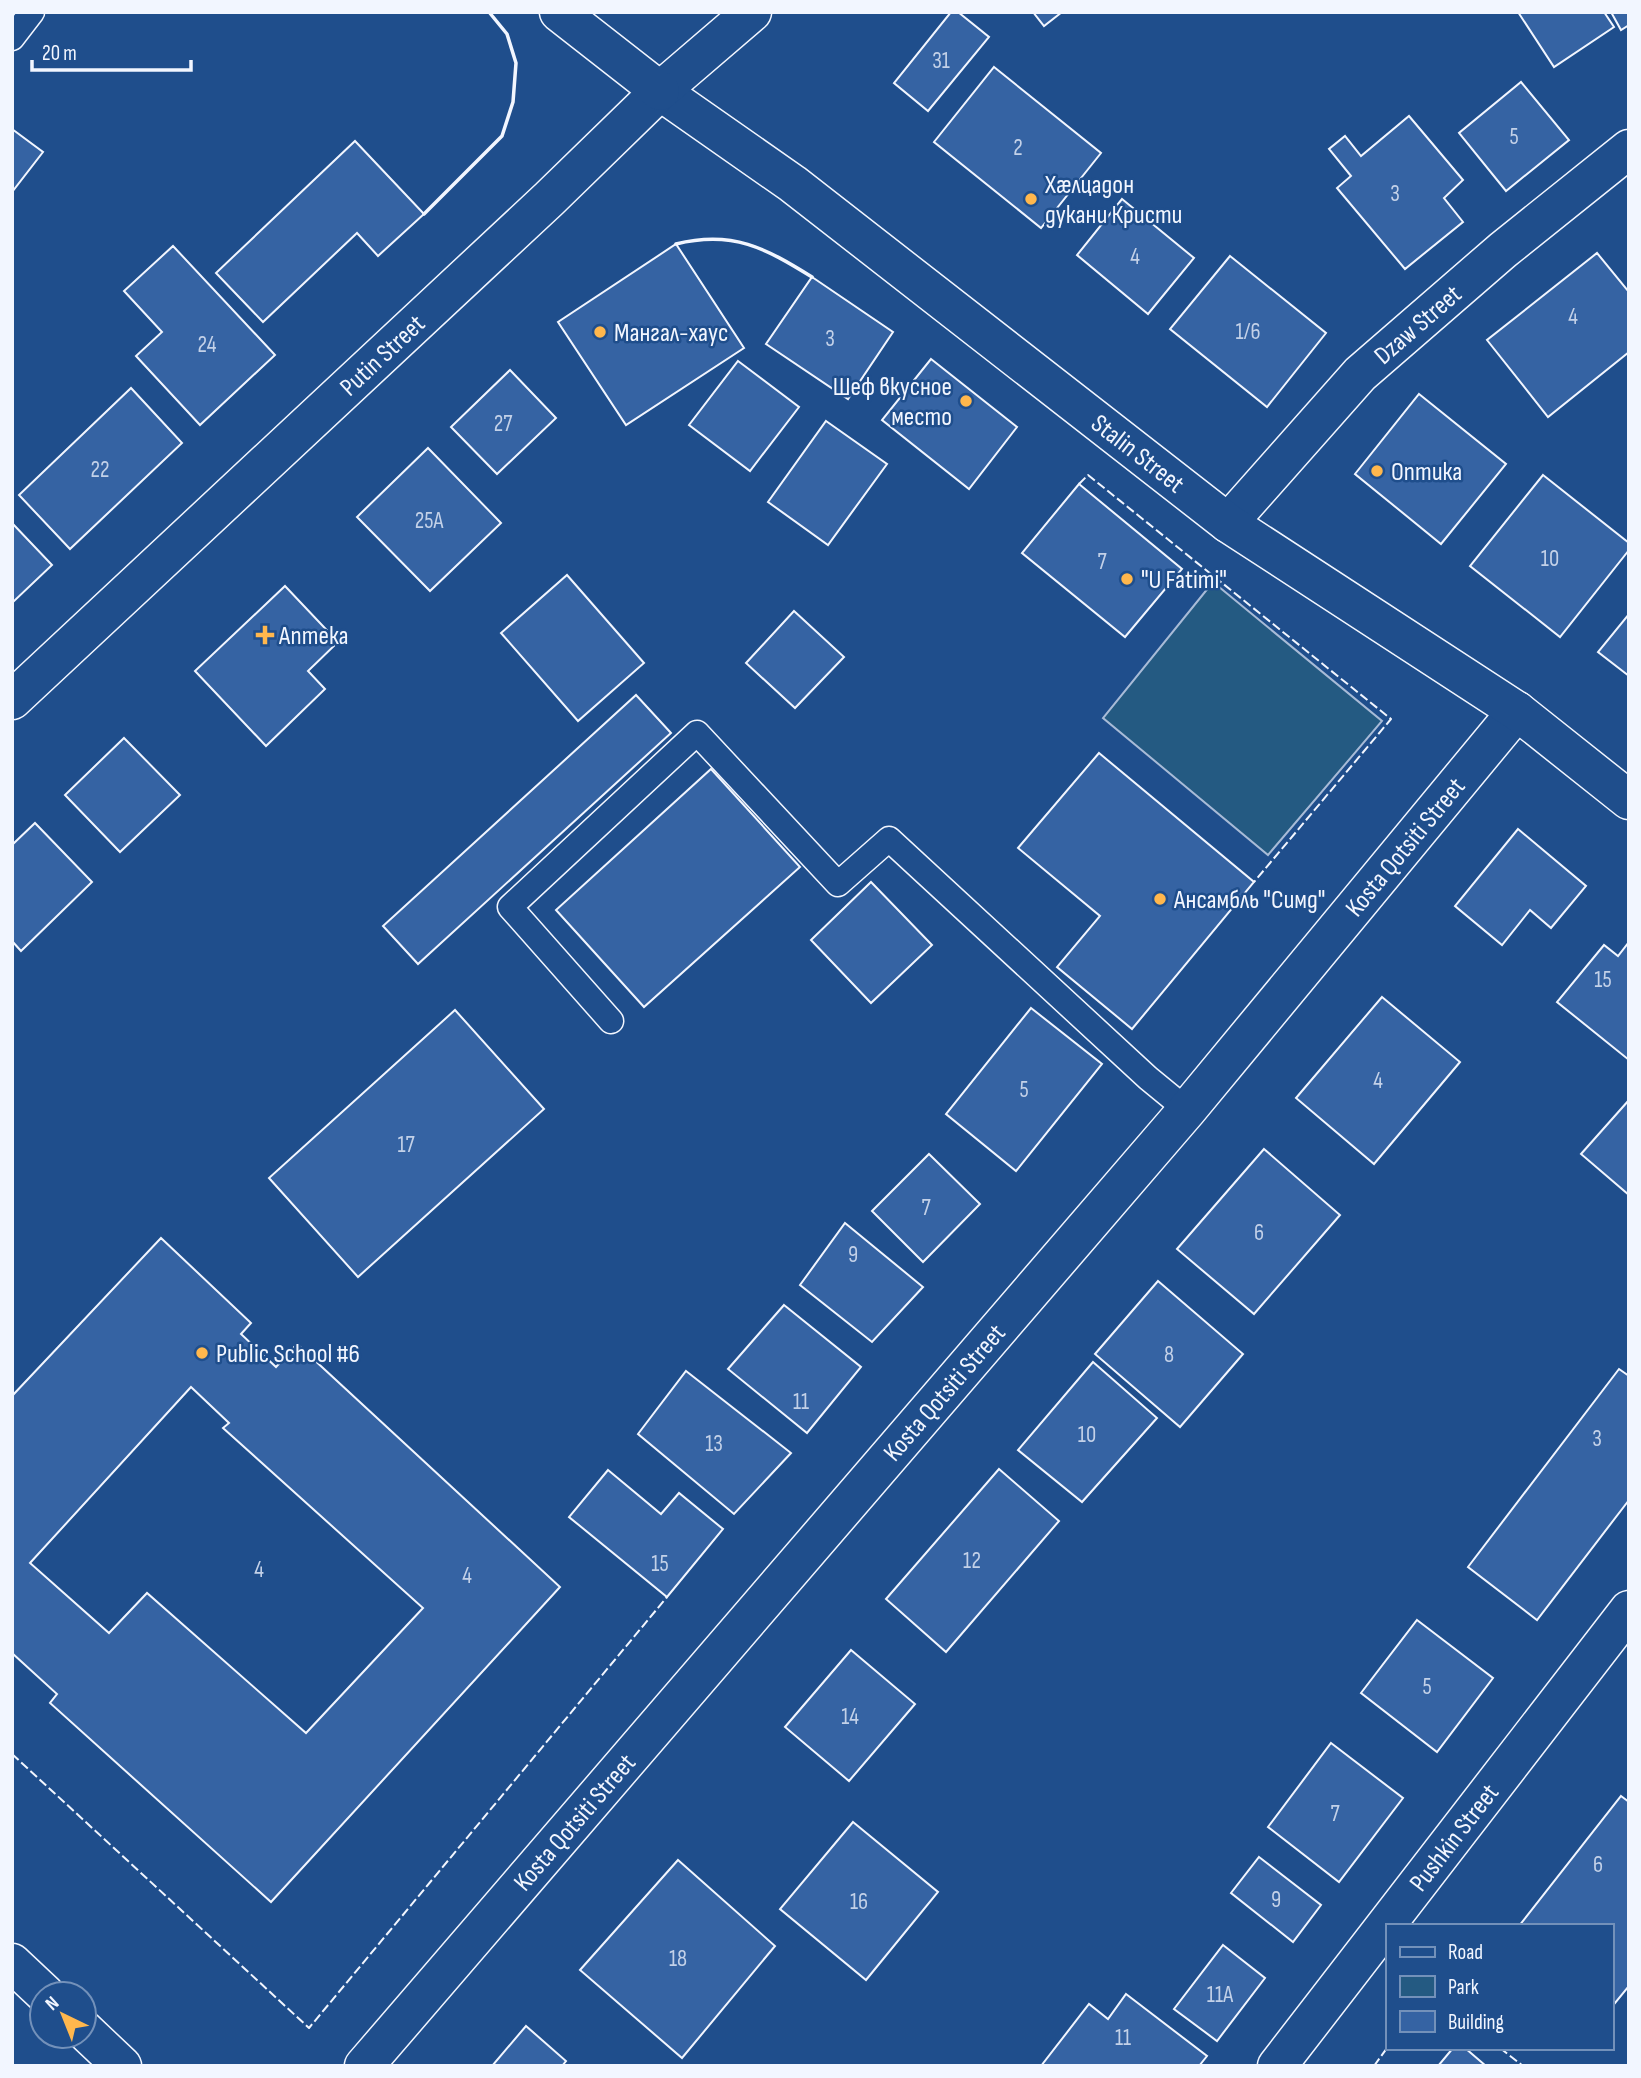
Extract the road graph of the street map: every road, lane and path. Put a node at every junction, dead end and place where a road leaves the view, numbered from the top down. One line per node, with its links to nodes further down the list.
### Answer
1 (32, 12): 4 (lane)
2 (559, 12): 5 (main road, Stalin Street)
3 (752, 12): 5 (main road, Putin Street)
4 (12, 38)
5 (660, 90): 7 (main road, Stalin Street); 8 (main road, Putin Street)
6 (1629, 149): 7 (main road, Dzaw Street)
7 (1228, 523): 9 (main road, Stalin Street)
8 (12, 700)
9 (1517, 711): 10 (main road, Stalin Street); 12 (main road, Kosta Qotsiti Street)
10 (1629, 800)
11 (611, 1021): 12 (lane)
12 (1187, 1110): 20 (main road, Kosta Qotsiti Street)
13 (1629, 1610): 14 (main road, Pushkin Street)
14 (1387, 1924)
15 (1386, 1925): 21 (main road, Pushkin Street)
16 (12, 1963): 17 (main road)
17 (31, 1980)
18 (98, 2043): 19 (main road)
19 (122, 2066)
20 (364, 2066)
21 (1277, 2066)

